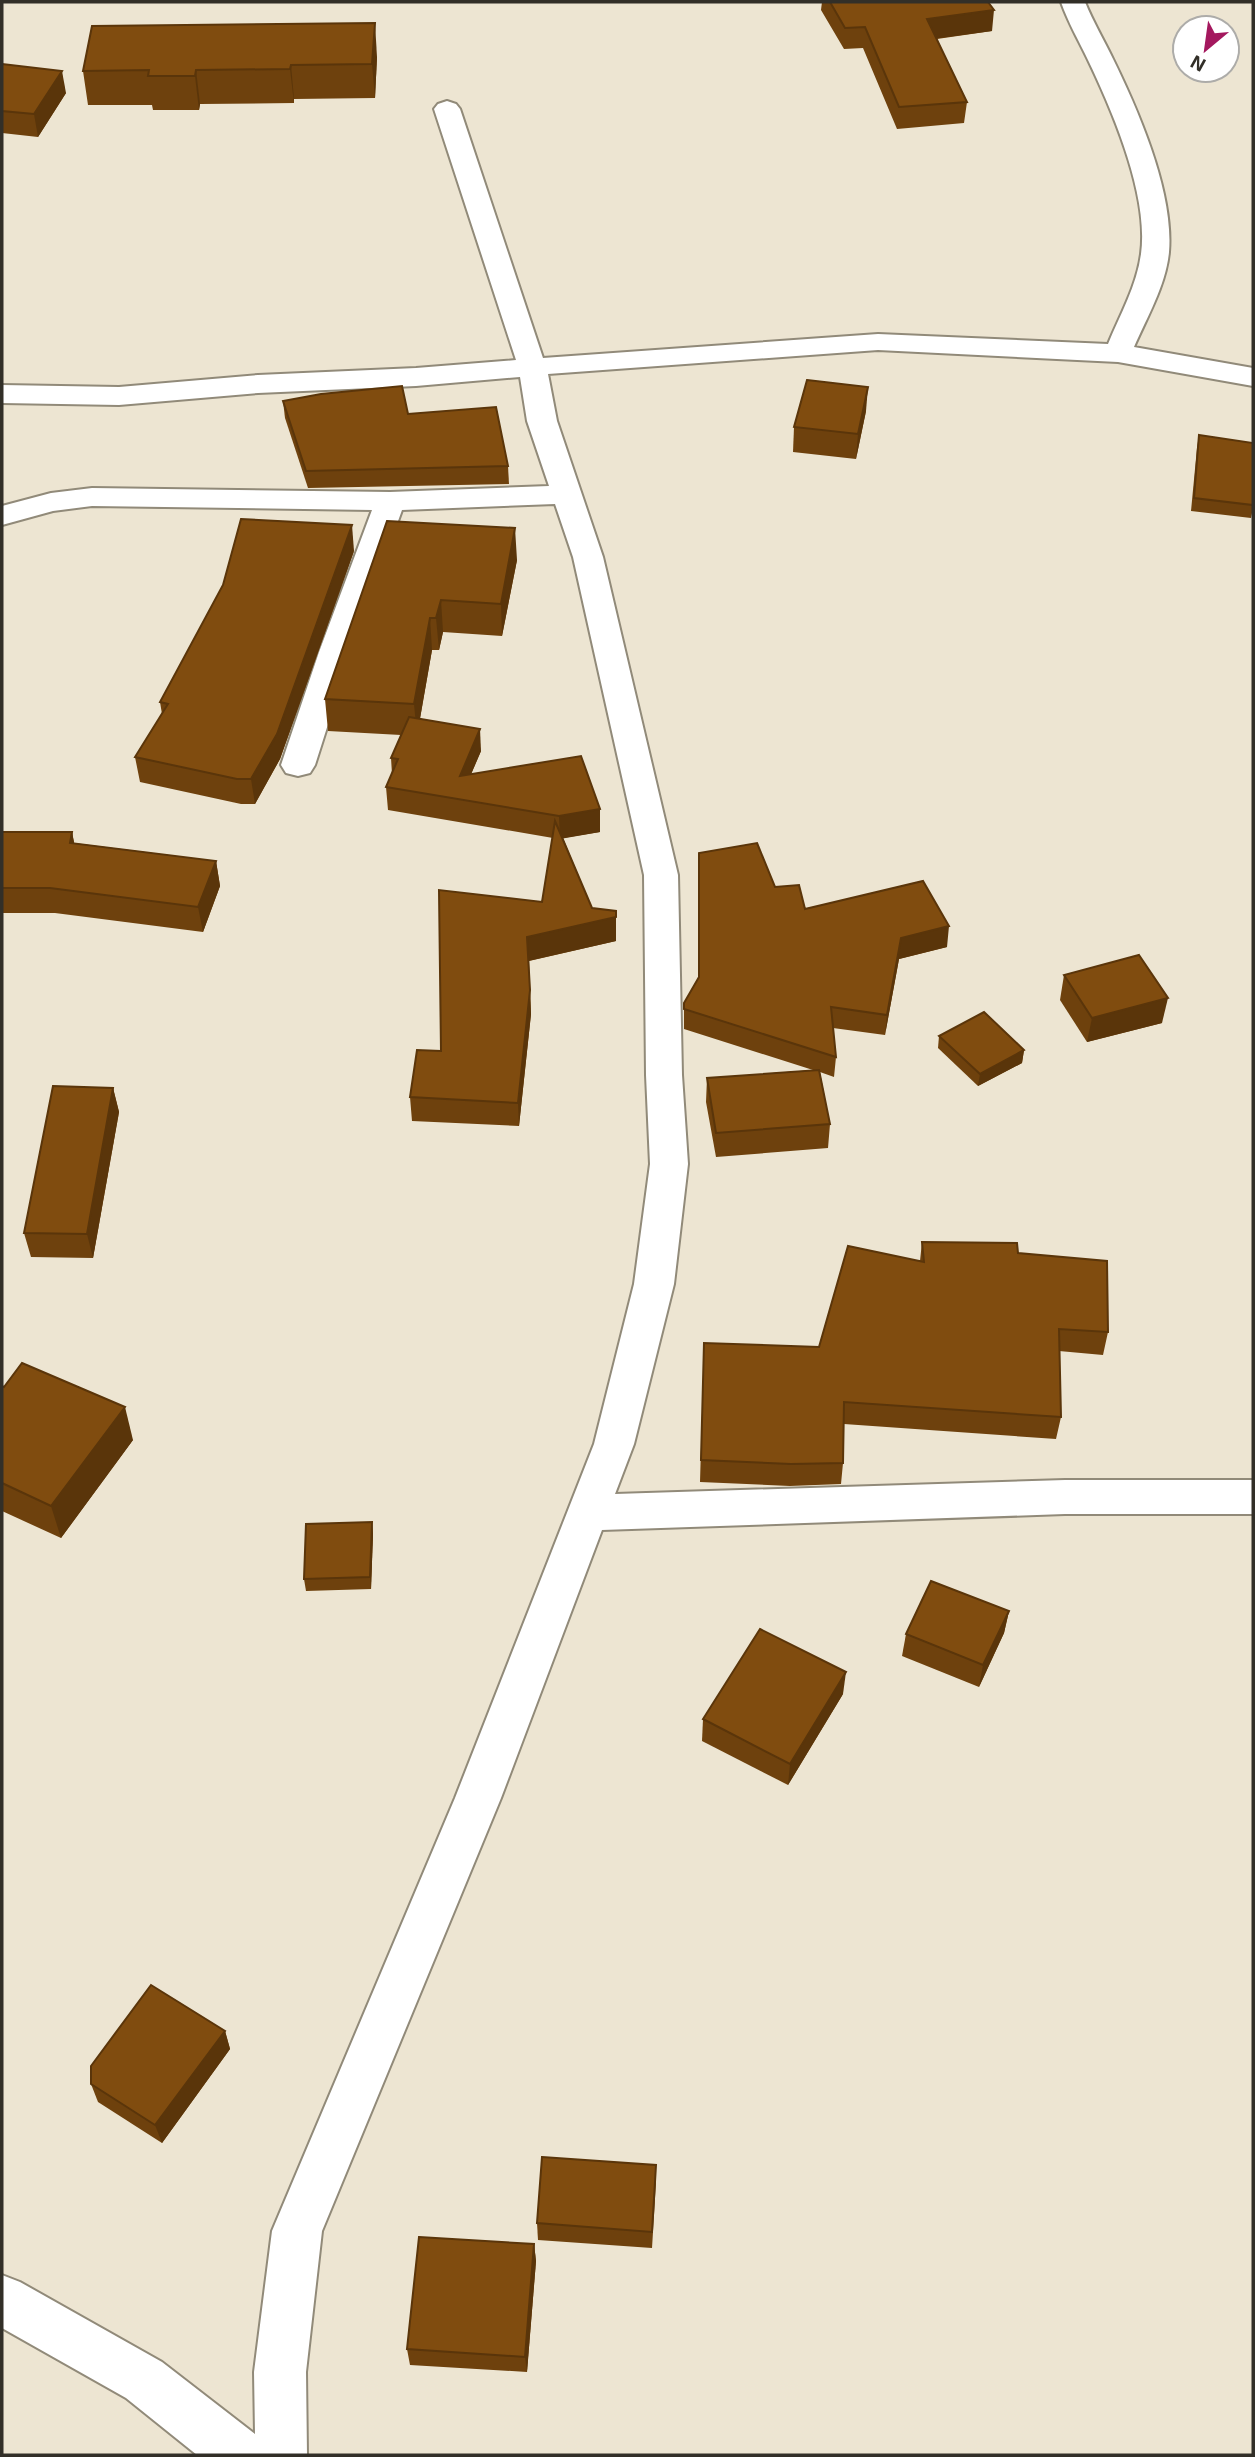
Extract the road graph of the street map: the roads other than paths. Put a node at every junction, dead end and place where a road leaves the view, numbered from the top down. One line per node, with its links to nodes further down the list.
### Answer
1 (1073, 2): 3 (street)
2 (447, 109): 4 (street)
3 (1118, 353): 4 (street); 5 (street)
4 (533, 369): 6 (street); 7 (street)
5 (1253, 377)
6 (2, 394)
7 (567, 494): 8 (street); 12 (street)
8 (390, 501): 9 (street); 10 (street)
9 (2, 516)
10 (298, 765)
11 (1253, 1497): 12 (street)
12 (588, 1513): 15 (street)
13 (2, 2300): 14 (street)
14 (239, 2455)
15 (281, 2455)

